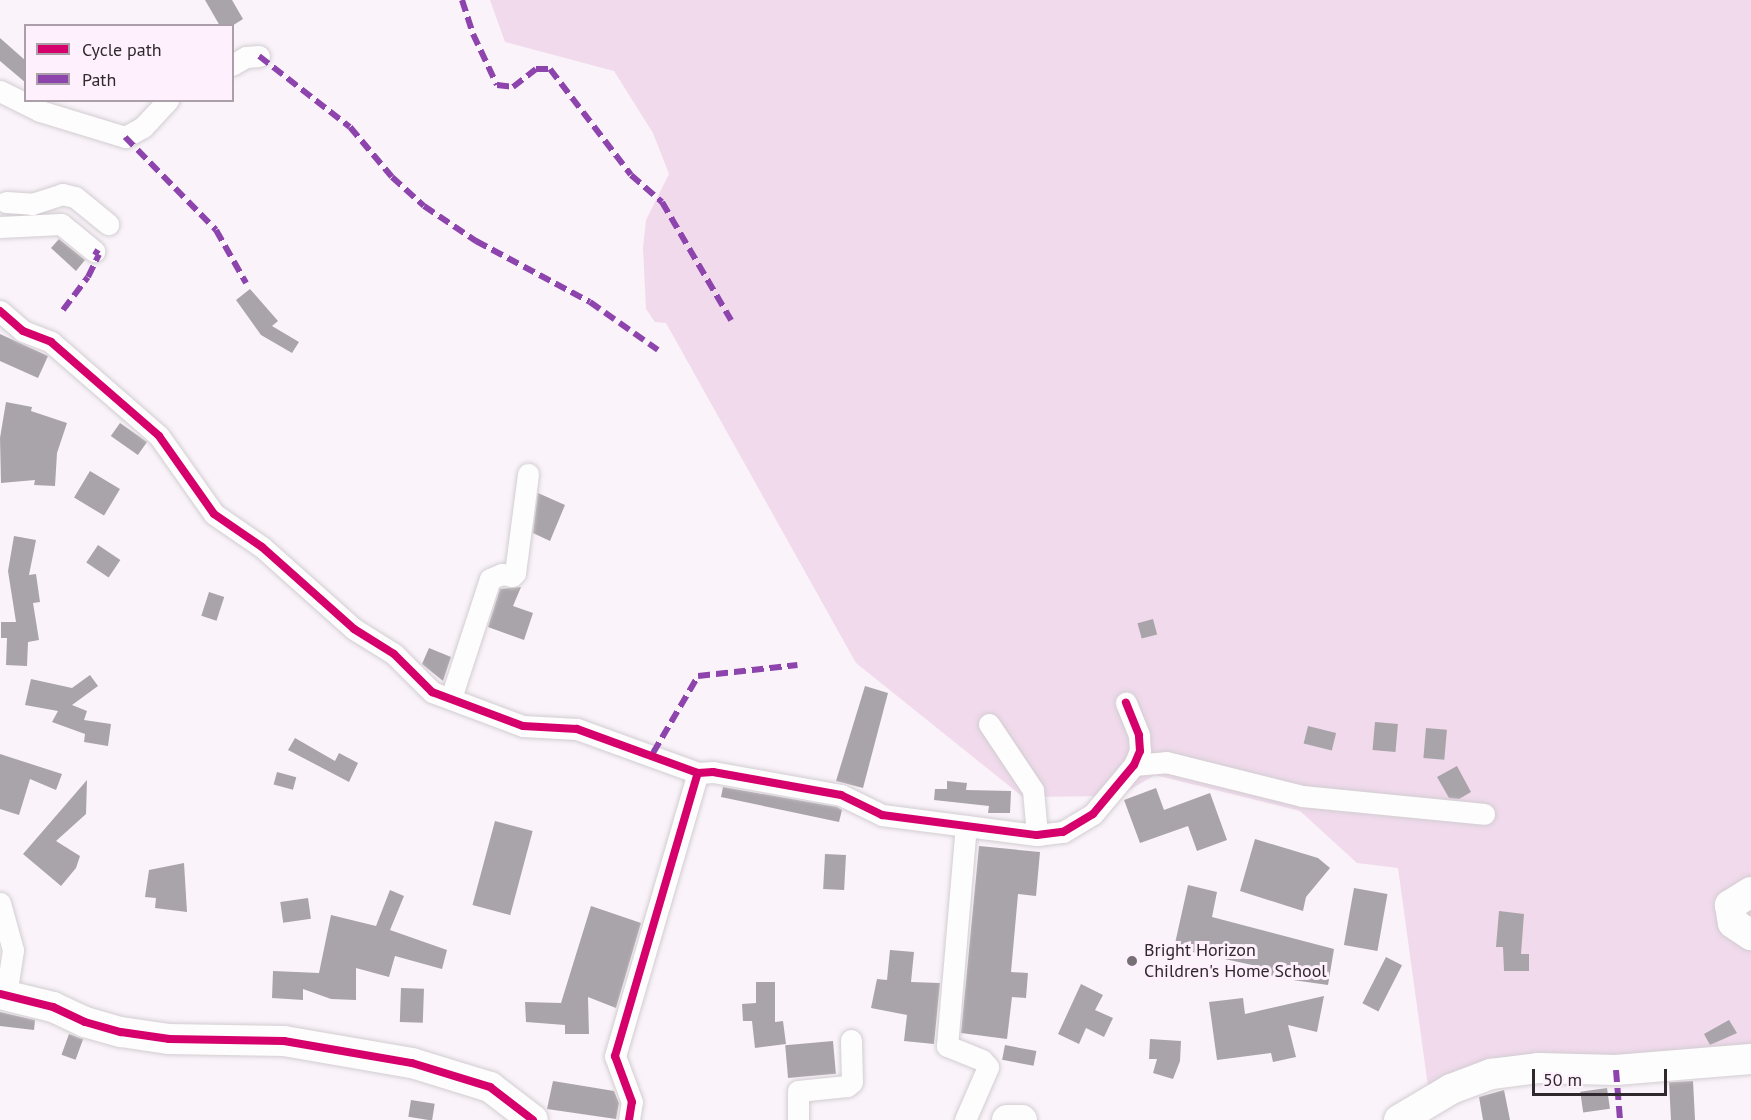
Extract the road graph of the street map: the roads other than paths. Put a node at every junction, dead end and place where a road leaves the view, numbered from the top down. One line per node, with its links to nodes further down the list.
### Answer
1 (259, 56): 2 (street)
2 (234, 64)
3 (0, 91): 4 (street)
4 (166, 102)
5 (2, 202): 6 (street)
6 (108, 224)
7 (0, 227): 8 (street)
8 (94, 251)
9 (0, 311): 11 (street)
10 (528, 474): 11 (street)
11 (451, 698): 15 (street)
12 (1126, 703): 14 (street)
13 (989, 724): 18 (street)
14 (1134, 765): 16 (street); 18 (street)
15 (698, 773): 17 (street); 26 (street)
16 (1484, 814)
17 (966, 826): 18 (street); 28 (street)
18 (1037, 835)
19 (1751, 892): 21 (street)
20 (0, 903): 22 (street)
21 (1751, 935)
22 (3, 995): 25 (street)
23 (851, 1040): 27 (street)
24 (1751, 1059): 31 (street)
25 (523, 1117)
26 (629, 1120)
27 (798, 1120)
28 (965, 1120)
29 (1007, 1120): 30 (street)
30 (1022, 1120)
31 (1399, 1120)

